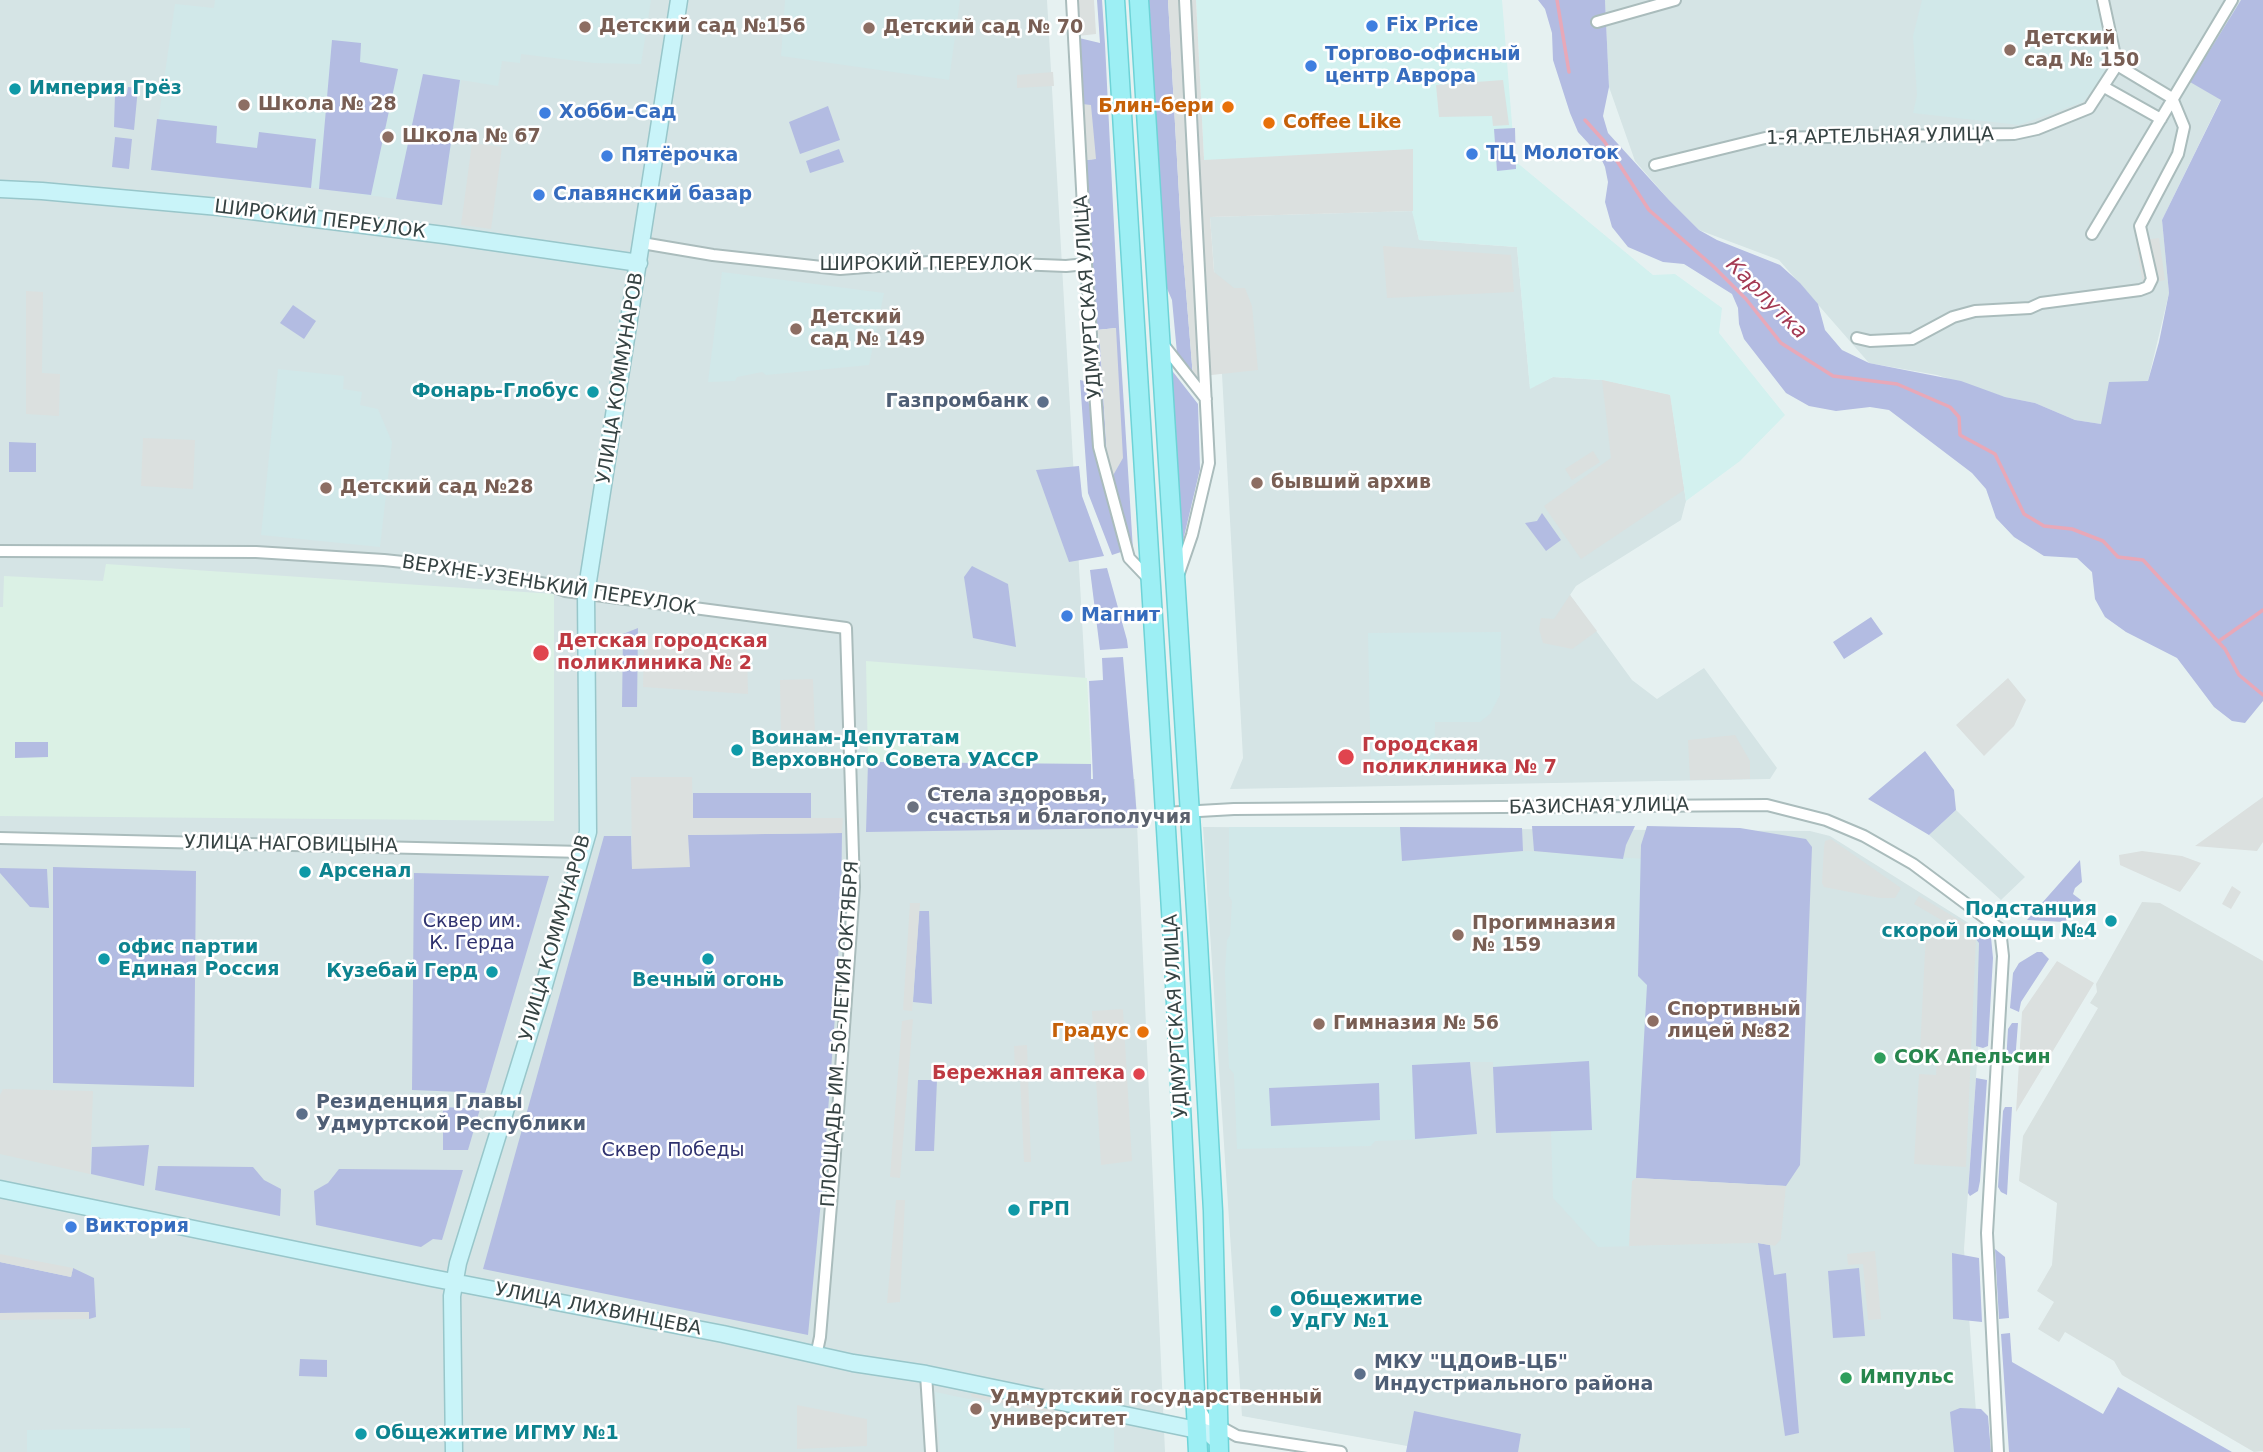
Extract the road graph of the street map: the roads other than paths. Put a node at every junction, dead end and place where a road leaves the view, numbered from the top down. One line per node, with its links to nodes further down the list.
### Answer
1 (679, 0): 17 (street, УЛИЦА КОММУНАРОВ)
2 (1072, 0): 19 (street, УДМУРТСКАЯ УЛИЦА)
3 (1115, 0): 24 (main road, УДМУРТСКАЯ УЛИЦА)
4 (1139, 0): 21 (main road, УДМУРТСКАЯ УЛИЦА)
5 (1185, 0): 22 (street, УДМУРТСКАЯ УЛИЦА)
6 (1675, 0): 9 (street)
7 (2102, 0): 10 (street)
8 (2232, 0): 12 (street)
9 (1597, 22)
10 (2117, 65): 11 (street, 1-Я АРТЕЛЬНАЯ УЛИЦА); 12 (street)
11 (2104, 87): 13 (street); 14 (street, 1-Я АРТЕЛЬНАЯ УЛИЦА)
12 (2172, 98): 13 (street); 20 (street)
13 (2161, 119): 16 (street)
14 (1656, 165)
15 (0, 190): 18 (street, ШИРОКИЙ ПЕРЕУЛОК)
16 (2092, 234)
17 (642, 243): 18 (street, УЛИЦА КОММУНАРОВ); 19 (street, ШИРОКИЙ ПЕРЕУЛОК)
18 (639, 263): 26 (street, УЛИЦА КОММУНАРОВ)
19 (1086, 264): 24 (street, УДМУРТСКАЯ УЛИЦА)
20 (1857, 338)
21 (1161, 342): 22 (street); 25 (main road, УДМУРТСКАЯ УЛИЦА)
22 (1206, 398): 25 (street, УДМУРТСКАЯ УЛИЦА)
23 (0, 551): 26 (street, ВЕРХНЕ-УЗЕНЬКИЙ ПЕРЕУЛОК)
24 (1151, 581): 29 (main road, УДМУРТСКАЯ УЛИЦА)
25 (1175, 585): 28 (main road, УДМУРТСКАЯ УЛИЦА)
26 (586, 594): 27 (street, ВЕРХНЕ-УЗЕНЬКИЙ ПЕРЕУЛОК); 33 (street, УЛИЦА КОММУНАРОВ)
27 (846, 628): 40 (street, ПЛОЩАДЬ ИМ. 50-ЛЕТИЯ ОКТЯБРЯ)
28 (1179, 640): 29 (main road); 30 (main road, УДМУРТСКАЯ УЛИЦА)
29 (1155, 641): 31 (main road, УДМУРТСКАЯ УЛИЦА)
30 (1189, 811): 31 (street, БАЗИСНАЯ УЛИЦА); 34 (main road, УДМУРТСКАЯ УЛИЦА); 49 (street, БАЗИСНАЯ УЛИЦА)
31 (1164, 813): 35 (main road, УДМУРТСКАЯ УЛИЦА)
32 (0, 838): 33 (street, УЛИЦА НАГОВИЦЫНА)
33 (583, 852): 39 (street, УЛИЦА КОММУНАРОВ)
34 (1198, 942): 35 (main road); 37 (main road, УДМУРТСКАЯ УЛИЦА)
35 (1174, 943): 38 (main road, УДМУРТСКАЯ УЛИЦА)
36 (0, 1189): 39 (street, УЛИЦА ЛИХВИНЦЕВА)
37 (1213, 1211): 38 (main road); 44 (main road, УДМУРТСКАЯ УЛИЦА)
38 (1188, 1212): 42 (main road, УДМУРТСКАЯ УЛИЦА)
39 (454, 1282): 40 (street, УЛИЦА ЛИХВИНЦЕВА); 45 (street, УЛИЦА КОММУНАРОВ)
40 (816, 1356): 41 (street, УЛИЦА ЛИХВИНЦЕВА)
41 (926, 1374): 43 (street, УЛИЦА ЛИХВИНЦЕВА); 46 (street)
42 (1196, 1403): 43 (main road, УДМУРТСКАЯ УЛИЦА); 44 (street)
43 (1197, 1430): 44 (street, УЛИЦА ЛИХВИНЦЕВА); 47 (main road, УДМУРТСКАЯ УЛИЦА)
44 (1219, 1441): 48 (street)
45 (454, 1452)
46 (931, 1452)
47 (1198, 1452)
48 (1341, 1452)
49 (1998, 1452)

